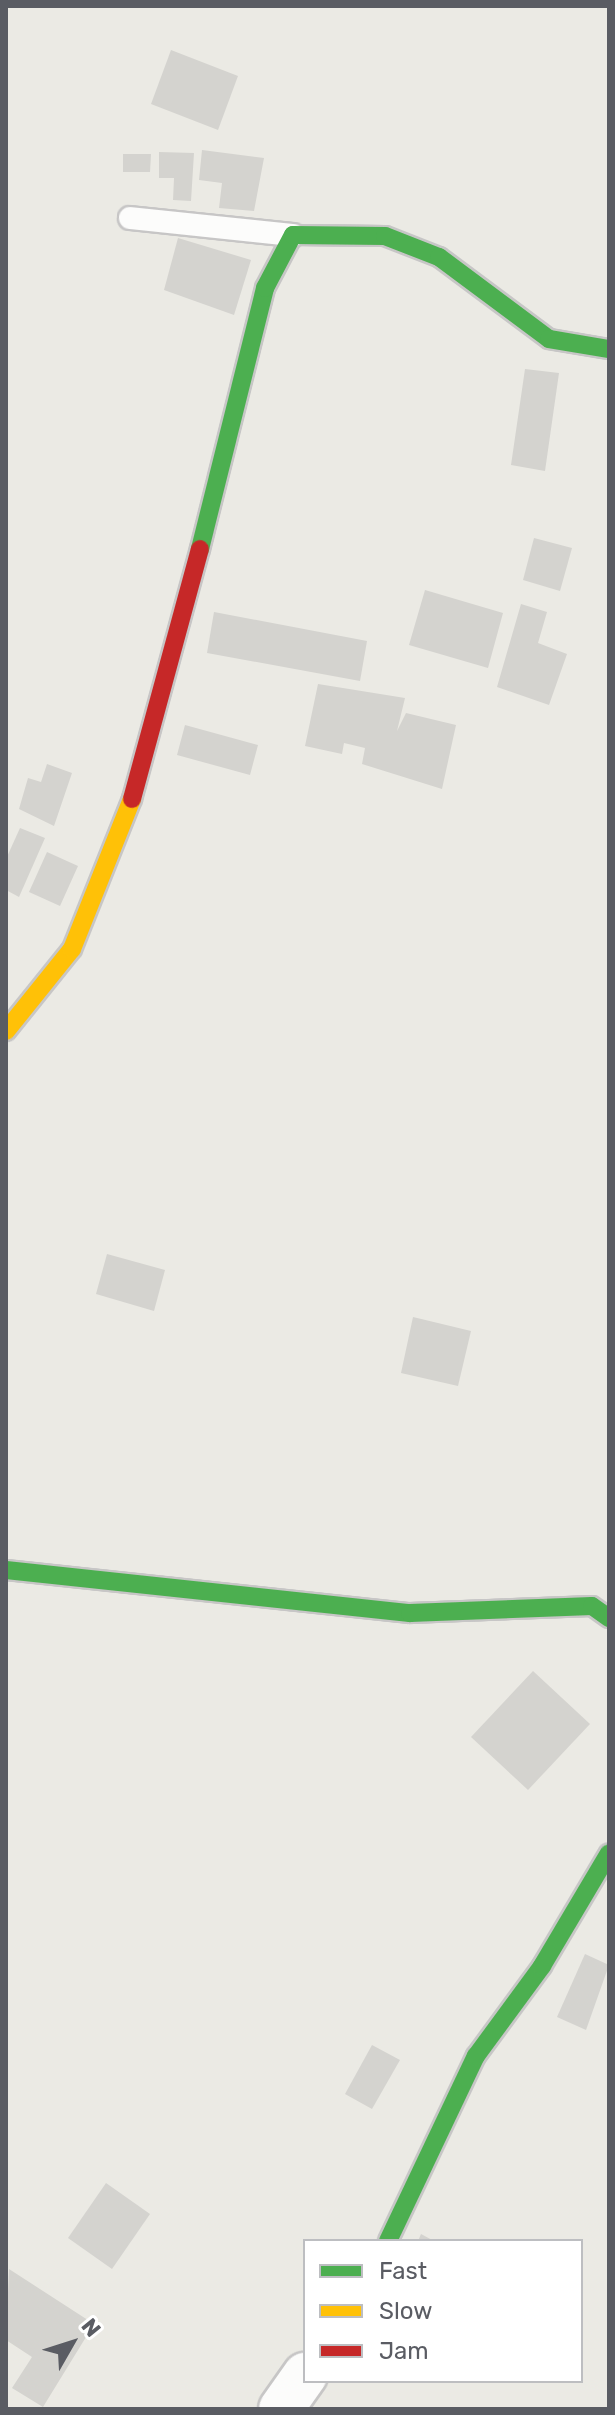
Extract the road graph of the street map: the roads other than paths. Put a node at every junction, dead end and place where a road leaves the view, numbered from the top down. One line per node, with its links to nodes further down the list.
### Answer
1 (130, 218): 2 (lane)
2 (293, 235): 3 (street); 4 (street)
3 (609, 349)
4 (6, 1031)
5 (6, 1570): 6 (street)
6 (609, 1618)
7 (609, 1853): 8 (street)
8 (389, 2239)
9 (303, 2378): 10 (street)
10 (281, 2409)

